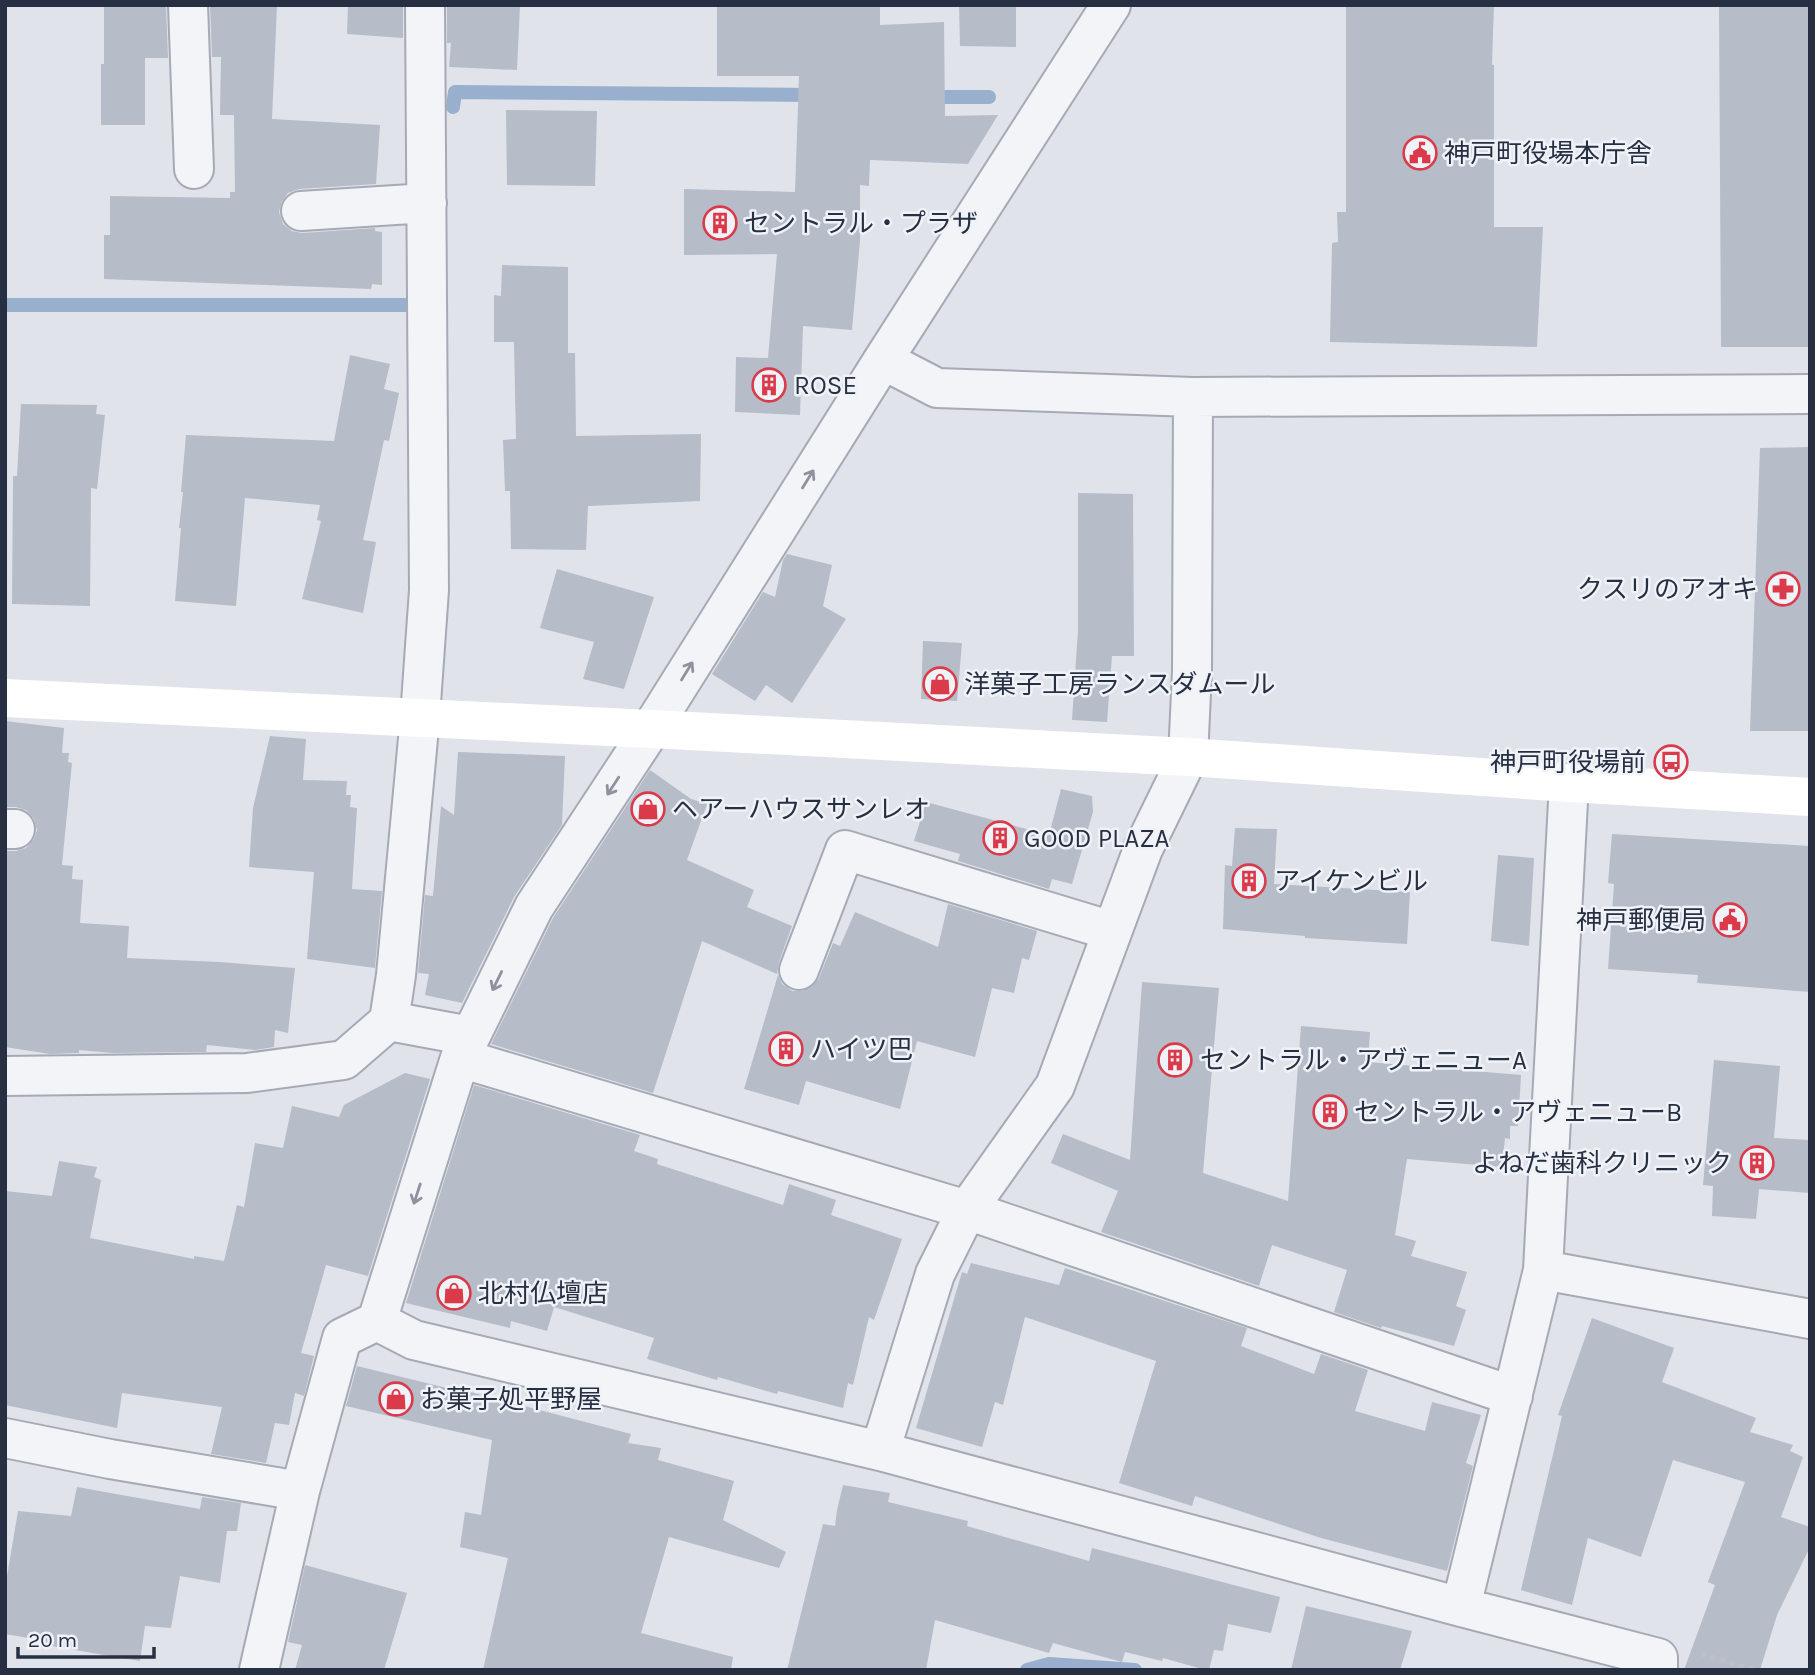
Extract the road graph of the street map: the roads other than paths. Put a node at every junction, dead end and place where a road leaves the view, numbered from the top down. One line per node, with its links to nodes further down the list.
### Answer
1 (188, 5): 4 (street)
2 (425, 5): 5 (street)
3 (1111, 5): 7 (street)
4 (194, 169)
5 (427, 204): 6 (street); 11 (street)
6 (301, 211)
7 (883, 360): 9 (street); 12 (street, one-way to 7)
8 (1810, 394): 9 (street)
9 (1193, 397): 13 (street)
10 (5, 698): 11 (street)
11 (420, 717): 12 (street); 18 (street)
12 (650, 729): 13 (street); 19 (street, one-way to 19)
13 (1188, 757): 14 (street); 16 (street)
14 (1569, 783): 15 (street); 22 (street)
15 (1810, 797)
16 (1112, 931): 17 (street); 21 (street)
17 (799, 970)
18 (388, 1021): 19 (street); 20 (street)
19 (465, 1047): 21 (street); 24 (street, one-way to 24)
20 (5, 1076)
21 (967, 1210): 25 (street); 27 (street)
22 (1543, 1270): 23 (street); 25 (street)
23 (1810, 1318)
24 (377, 1321): 27 (street); 28 (street)
25 (1513, 1396): 29 (street)
26 (5, 1438): 28 (street)
27 (880, 1451): 29 (street)
28 (300, 1491): 31 (street)
29 (1461, 1607): 30 (street)
30 (1658, 1664)
31 (259, 1670)

